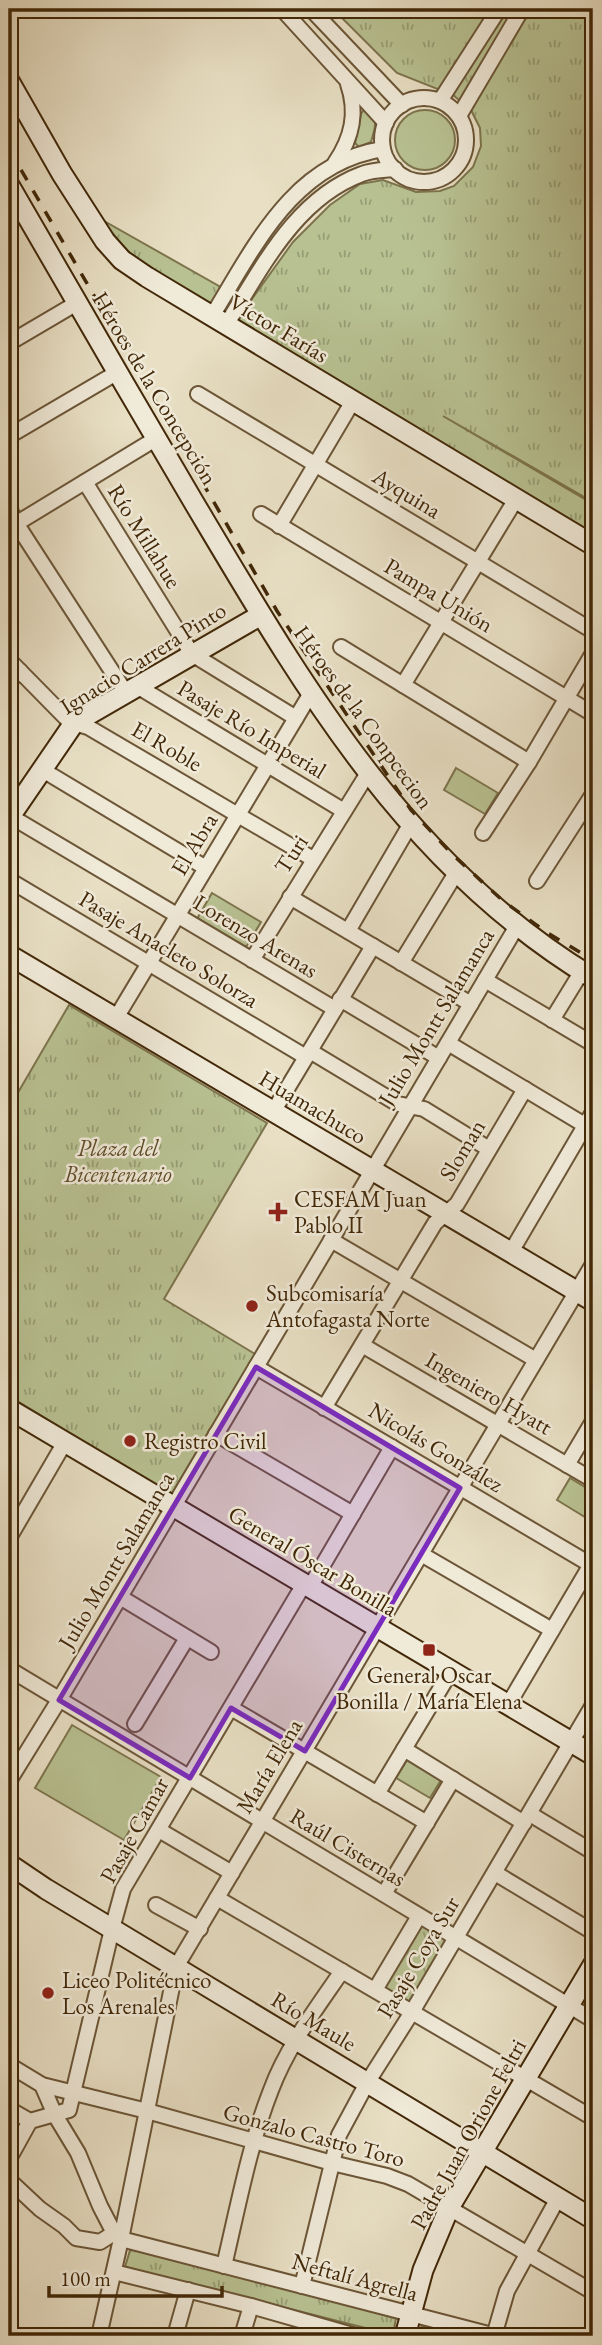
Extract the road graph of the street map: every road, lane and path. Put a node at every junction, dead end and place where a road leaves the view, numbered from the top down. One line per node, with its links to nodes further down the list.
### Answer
1 (282, 9): 5 (street)
2 (311, 9): 8 (street)
3 (499, 9): 7 (street)
4 (522, 9): 9 (street)
5 (346, 79): 10 (street); 12 (street)
6 (9, 81): 18 (street, Víctor Farías)
7 (440, 101): 8 (street); 9 (street)
8 (402, 105): 10 (street)
9 (458, 116): 13 (street)
10 (386, 123): 11 (street)
11 (383, 149): 12 (street); 13 (street)
12 (332, 168): 15 (street)
13 (394, 169): 16 (street)
14 (9, 185): 17 (street, Héroes de la Concepción)
15 (253, 248): 16 (street); 18 (street)
16 (268, 258): 18 (street)
17 (77, 303): 19 (street); 20 (street, Héroes de la Concepción)
18 (219, 321): 22 (street, Víctor Farías)
19 (9, 342)
20 (118, 372): 23 (street); 24 (street, Héroes de la Concepción)
21 (198, 394): 25 (street, Ayquina)
22 (352, 401): 25 (street); 27 (street, Víctor Farías)
23 (9, 436)
24 (156, 438): 26 (street); 34 (street, Héroes de la Concepción)
25 (315, 464): 31 (street); 33 (street, Ayquina)
26 (85, 482): 30 (street); 39 (street, Río Millahue)
27 (516, 499): 32 (street, Víctor Farías); 33 (street)
28 (9, 508): 30 (street, Pasaje Río Imperial)
29 (261, 514): 31 (street, Pampa Unión)
30 (12, 526): 43 (street, Pasaje Río Imperial)
31 (279, 526): 35 (street, Pampa Unión)
32 (593, 545)
33 (478, 561): 35 (street); 36 (street, Ayquina)
34 (261, 615): 39 (street, Ignacio Carrera Pinto); 44 (street, Héroes de la Conpcecion)
35 (441, 622): 42 (street); 45 (street, Pampa Unión)
36 (593, 631)
37 (341, 647): 42 (street)
38 (593, 653): 45 (street)
39 (192, 654): 43 (street, Ignacio Carrera Pinto); 47 (street, Río Millahue)
40 (9, 660): 41 (street, El Roble)
41 (14, 676): 48 (street, El Roble)
42 (403, 685): 49 (street)
43 (131, 690): 48 (street, Ignacio Carrera Pinto); 50 (street, Pasaje Río Imperial)
44 (311, 693): 47 (street, El Abra); 52 (street, Héroes de la Conpcecion)
45 (567, 698): 46 (street, Pampa Unión); 49 (street)
46 (593, 714)
47 (296, 718): 50 (street, El Abra)
48 (74, 723): 51 (street, Ignacio Carrera Pinto); 56 (street, El Roble)
49 (529, 762): 58 (street)
50 (267, 765): 54 (street, Pasaje Río Imperial); 56 (street, El Abra)
51 (41, 769): 55 (street, Ignacio Carrera Pinto); 60 (street)
52 (368, 772): 54 (street, Turi); 57 (street, Héroes de la Conpcecion)
53 (593, 794): 63 (street)
54 (344, 811): 59 (street, Turi)
55 (11, 812): 65 (street, Lorenzo Arenas)
56 (238, 814): 59 (street, El Roble); 60 (street, El Abra)
57 (410, 825): 61 (street, Héroes de la Conpcecion); 67 (street)
58 (483, 833)
59 (313, 859): 64 (street, Turi)
60 (206, 868): 65 (street, El Abra)
61 (456, 873): 66 (street, Héroes de la Conpcecion); 71 (street)
62 (9, 880): 72 (street, Pasaje Anacleto Solorza)
63 (537, 881)
64 (290, 897): 67 (street); 70 (street, Turi)
65 (178, 915): 70 (street, Lorenzo Arenas); 72 (street, El Abra)
66 (517, 926): 73 (street, Héroes de la Conpcecion); 74 (street, Julio Montt Salamanca)
67 (348, 931): 68 (street)
68 (373, 946): 71 (street); 75 (street)
69 (9, 955): 77 (street, Huamachuco)
70 (252, 960): 75 (street, Lorenzo Arenas)
71 (401, 962): 76 (street)
72 (149, 964): 77 (street, El Abra); 81 (street, Pasaje Anacleto Solorza)
73 (587, 974): 78 (street)
74 (485, 981): 76 (street, Julio Montt Salamanca); 78 (street)
75 (337, 1004): 81 (street); 82 (street, Lorenzo Arenas)
76 (471, 1004): 79 (street, Julio Montt Salamanca)
77 (116, 1018): 85 (street, Huamachuco)
78 (552, 1020): 80 (street)
79 (448, 1043): 82 (street, Julio Montt Salamanca); 83 (street)
80 (593, 1044)
81 (308, 1054): 84 (street, Pasaje Anacleto Solorza); 85 (street)
82 (439, 1058): 84 (street, Julio Montt Salamanca)
83 (525, 1089): 86 (street); 87 (street, Sloman)
84 (410, 1106): 87 (street, Pasaje Anacleto Solorza); 88 (street, Julio Montt Salamanca)
85 (273, 1112): 88 (street, Huamachuco)
86 (591, 1123): 91 (street)
87 (489, 1149): 89 (street, Sloman)
88 (372, 1171): 89 (street, Huamachuco); 90 (street, Julio Montt Salamanca)
89 (446, 1214): 91 (street, Huamachuco); 93 (street, Sloman)
90 (331, 1240): 93 (street); 97 (street, Julio Montt Salamanca)
91 (511, 1252): 94 (street, Huamachuco)
92 (593, 1264): 94 (street, María Elena)
93 (401, 1281): 95 (street, Sloman); 96 (street)
94 (585, 1296): 96 (street, María Elena)
95 (362, 1345): 98 (street, Sloman); 101 (street, Ingeniero Hyatt)
96 (536, 1360): 101 (street, María Elena)
97 (256, 1367): 98 (street, Nicolás González); 102 (street, Julio Montt Salamanca)
98 (324, 1408): 104 (street, Nicolás González)
99 (9, 1409): 103 (street, General Óscar Bonilla)
100 (593, 1421): 105 (street)
101 (498, 1424): 105 (street, Ingeniero Hyatt); 107 (street, María Elena)
102 (216, 1434): 108 (street, Julio Montt Salamanca); 110 (street)
103 (65, 1442): 108 (street, General Óscar Bonilla); 109 (street)
104 (392, 1447): 107 (street, Nicolás González); 110 (street, Pasaje Camar)
105 (567, 1465): 106 (street, Ingeniero Hyatt)
106 (593, 1480)
107 (460, 1488): 112 (street, María Elena); 113 (street, Nicolás González)
108 (173, 1506): 114 (street, General Óscar Bonilla); 115 (street, Julio Montt Salamanca)
109 (15, 1513): 111 (street)
110 (353, 1514): 114 (street, Pasaje Camar)
111 (9, 1538)
112 (421, 1554): 116 (street, María Elena); 117 (street)
113 (593, 1564): 117 (street)
114 (307, 1586): 116 (street, General Óscar Bonilla); 125 (street, Pasaje Camar)
115 (120, 1597): 118 (street); 122 (street, Julio Montt Salamanca)
116 (378, 1628): 121 (street, General Óscar Bonilla); 129 (street, María Elena)
117 (552, 1630): 123 (street)
118 (187, 1637): 119 (street); 126 (street)
119 (211, 1652)
120 (9, 1669): 122 (street, Raúl Cisternas)
121 (451, 1671): 123 (street, General Óscar Bonilla); 128 (street)
122 (59, 1700): 131 (street, Raúl Cisternas); 133 (street, Julio Montt Salamanca)
123 (508, 1704): 127 (street, General Óscar Bonilla)
124 (593, 1705): 127 (street, Pasaje Coya Sur)
125 (231, 1708): 129 (street); 131 (street, Pasaje Camar)
126 (135, 1724)
127 (572, 1742): 130 (street, General Óscar Bonilla); 135 (street, Pasaje Coya Sur)
128 (404, 1749): 132 (street); 134 (street)
129 (305, 1751): 134 (street); 136 (street, María Elena)
130 (593, 1755)
131 (190, 1778): 136 (street, Raúl Cisternas); 138 (street, Pasaje Camar)
132 (453, 1779): 135 (street); 137 (street)
133 (9, 1781)
134 (377, 1794): 137 (street)
135 (527, 1819): 139 (street); 142 (street, Pasaje Coya Sur)
136 (262, 1822): 141 (street, María Elena); 143 (street, Raúl Cisternas)
137 (427, 1824): 143 (street)
138 (159, 1829): 141 (street); 148 (street, Pasaje Camar)
139 (593, 1852)
140 (9, 1864): 148 (street, Río Maule)
141 (232, 1873): 144 (street, María Elena)
142 (495, 1873): 149 (street); 150 (street, Pasaje Coya Sur)
143 (384, 1894): 146 (street, Raúl Cisternas)
144 (217, 1898): 147 (street, María Elena); 153 (street)
145 (156, 1905): 147 (street)
146 (419, 1916): 150 (street, Raúl Cisternas); 154 (street)
147 (200, 1928): 152 (street, María Elena)
148 (112, 1929): 152 (street, Río Maule); 163 (street, Pasaje Camar)
149 (593, 1932)
150 (457, 1938): 155 (street, Raúl Cisternas); 156 (street, Pasaje Coya Sur)
151 (593, 1965): 155 (street, Padre Juan Orione Feltri)
152 (176, 1967): 158 (street, Río Maule); 165 (street, María Elena)
153 (342, 1971): 154 (street); 158 (street)
154 (375, 1990): 156 (street)
155 (569, 2005): 157 (street, Raúl Cisternas); 160 (street, Padre Juan Orione Feltri)
156 (412, 2012): 160 (street); 161 (street, Pasaje Coya Sur)
157 (593, 2020)
158 (296, 2039): 161 (street, Río Maule); 169 (street)
159 (9, 2065): 162 (street, Gonzalo Castro Toro)
160 (526, 2079): 167 (street); 170 (street, Padre Juan Orione Feltri)
161 (367, 2082): 170 (street, Río Maule); 172 (street, Pasaje Coya Sur)
162 (42, 2085): 163 (street, Gonzalo Castro Toro); 166 (street)
163 (74, 2093): 165 (street, Gonzalo Castro Toro); 166 (street, Pasaje Camar)
164 (9, 2109): 168 (street)
165 (147, 2111): 169 (street, Gonzalo Castro Toro); 177 (street, María Elena)
166 (55, 2115): 168 (street); 177 (street)
167 (593, 2118)
168 (30, 2121): 171 (street)
169 (255, 2143): 172 (street, Gonzalo Castro Toro); 179 (street)
170 (482, 2152): 174 (street, Río Maule); 175 (street, Padre Juan Orione Feltri)
171 (9, 2159)
172 (332, 2163): 175 (street, Gonzalo Castro Toro); 181 (street, Pasaje Coya Sur)
173 (9, 2180): 177 (street)
174 (558, 2198): 176 (street, Río Maule); 178 (street)
175 (449, 2208): 178 (street, Gonzalo Castro Toro); 185 (street, Padre Juan Orione Feltri)
176 (593, 2220)
177 (118, 2236): 179 (street, Neftalí Agrella); 180 (street, María Elena)
178 (527, 2252): 183 (street, Gonzalo Castro Toro); 192 (street)
179 (224, 2266): 181 (street, Neftalí Agrella)
180 (114, 2272): 182 (street); 187 (street, María Elena)
181 (303, 2286): 185 (street, Neftalí Agrella)
182 (188, 2290): 184 (street); 188 (street)
183 (593, 2292)
184 (251, 2306): 186 (street); 189 (street)
185 (411, 2315): 191 (street, Padre Juan Orione Feltri); 192 (street, Neftalí Agrella)
186 (322, 2332): 190 (street)
187 (98, 2336)
188 (175, 2336)
189 (242, 2336)
190 (356, 2336)
191 (405, 2336)
192 (495, 2336)

